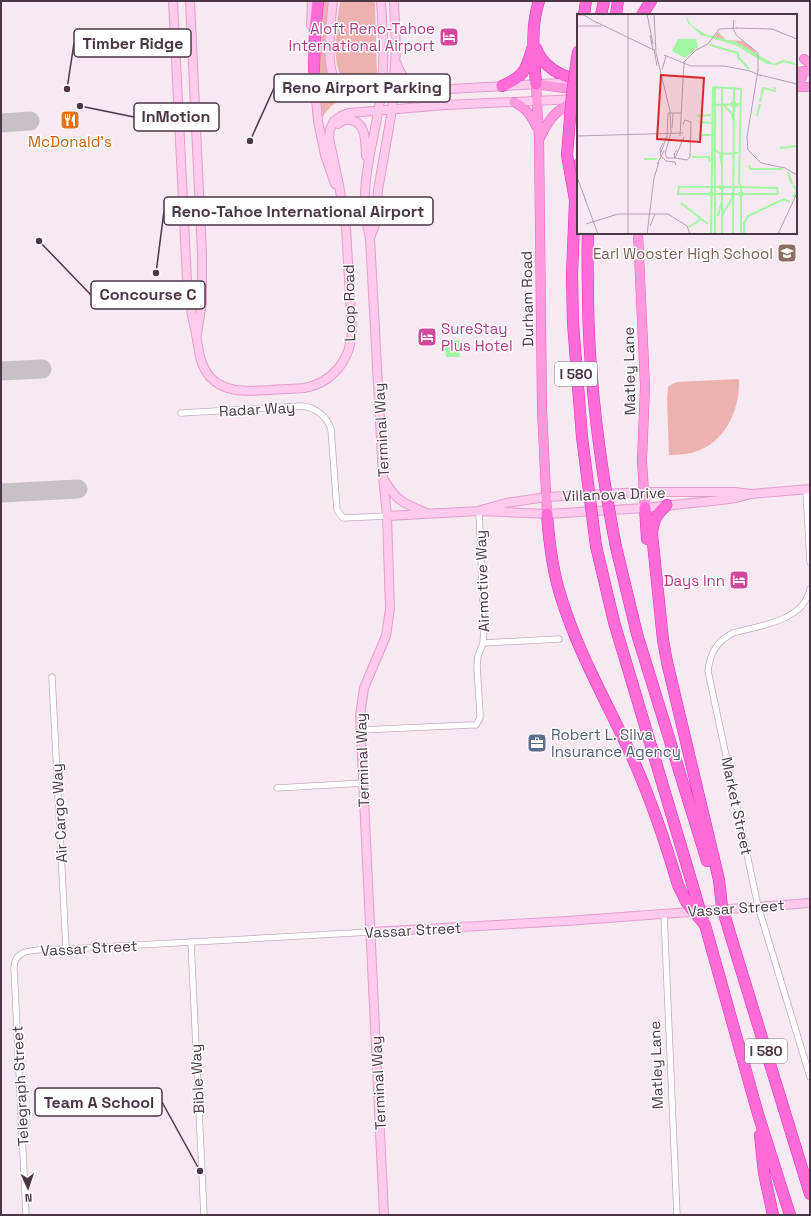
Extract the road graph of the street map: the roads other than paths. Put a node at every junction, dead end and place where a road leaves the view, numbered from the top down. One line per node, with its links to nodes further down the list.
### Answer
1 (173, 1): 49 (main road, Loop Road)
2 (190, 1): 49 (main road)
3 (312, 1): 21 (main road)
4 (318, 1): 21 (highway)
5 (333, 1): 32 (main road)
6 (381, 1): 32 (main road, Terminal Way)
7 (394, 1): 20 (main road, Terminal Way)
8 (539, 1): 18 (highway)
9 (586, 1): 13 (highway)
10 (604, 1): 14 (highway)
11 (618, 1): 15 (highway)
12 (651, 1): 16 (highway); 17 (highway)
13 (584, 14)
14 (601, 14)
15 (616, 14)
16 (643, 14)
17 (648, 14)
18 (534, 41): 23 (highway); 26 (highway); 27 (highway)
19 (577, 58): 45 (highway, bridge)
20 (396, 62): 30 (main road); 33 (main road, Terminal Way)
21 (314, 70): 44 (main road)
22 (803, 71): 25 (main road)
23 (577, 81)
24 (577, 81): 26 (main road)
25 (797, 83)
26 (536, 84): 27 (main road); 31 (main road); 35 (main road, Durham Road)
27 (502, 86): 30 (main road)
28 (810, 86): 29 (main road)
29 (797, 87)
30 (426, 90): 33 (main road)
31 (577, 90)
32 (382, 92): 33 (main road); 39 (main road, Terminal Way)
33 (393, 92): 38 (main road, Terminal Way)
34 (577, 99): 35 (main road)
35 (537, 100): 37 (main road); 40 (main road, Durham Road)
36 (577, 100): 40 (main road)
37 (514, 102): 38 (main road); 40 (main road)
38 (392, 110): 39 (main road); 48 (main road, Terminal Way)
39 (378, 111): 41 (main road); 42 (main road, Terminal Way)
40 (539, 135): 55 (main road, Durham Road)
41 (330, 143): 42 (main road); 44 (main road)
42 (366, 175): 48 (main road, Terminal Way)
43 (577, 176): 45 (highway, I 580, bridge)
44 (341, 197): 49 (main road, Loop Road)
45 (575, 200): 75 (highway, I 580, bridge)
46 (588, 234): 71 (highway, I 580, bridge)
47 (638, 234): 53 (main road, Matley Lane)
48 (370, 238): 51 (main road, Terminal Way)
49 (196, 337)
50 (181, 413): 61 (street, Radar Way)
51 (383, 478): 59 (main road); 61 (main road, Terminal Way)
52 (808, 489): 54 (main road, Villanova Drive); 62 (street)
53 (644, 492): 54 (main road, Villanova Drive); 55 (main road, Villanova Drive); 57 (main road, Matley Lane)
54 (751, 494): 56 (main road, Villanova Drive)
55 (546, 497): 58 (main road, Villanova Drive); 60 (main road, Durham Road)
56 (667, 506): 57 (main road, Villanova Drive); 65 (highway)
57 (644, 508): 60 (main road, Villanova Drive); 65 (highway)
58 (479, 511): 59 (main road, Villanova Drive); 60 (main road, Villanova Drive); 66 (street, Airmotive Way)
59 (429, 514): 61 (main road, Villanova Drive)
60 (547, 514): 75 (highway, bridge)
61 (387, 516): 68 (main road, Terminal Way)
62 (810, 562)
63 (810, 589): 73 (street, Market Street)
64 (559, 639): 66 (street)
65 (663, 640): 71 (highway)
66 (483, 643): 68 (street, Airmotive Way)
67 (52, 677): 78 (street, Air Cargo Way)
68 (360, 730): 69 (main road, Terminal Way)
69 (363, 783): 70 (street); 76 (main road, Terminal Way)
70 (277, 788)
71 (717, 881): 82 (highway, I 580, bridge)
72 (810, 903): 73 (main road, Vassar Street)
73 (758, 906): 74 (main road, Vassar Street); 80 (street, Market Street)
74 (664, 914): 76 (main road, Vassar Street); 86 (street, Matley Lane)
75 (705, 925): 81 (highway, I 580)
76 (371, 932): 77 (street, Vassar Street); 85 (main road, Terminal Way)
77 (191, 942): 78 (street, Vassar Street); 84 (street, Bible Way)
78 (66, 948): 79 (street, Vassar Street)
79 (17, 957): 83 (street, Telegraph Street)
80 (810, 1077)
81 (758, 1114): 87 (highway); 88 (highway, I 580)
82 (809, 1190)
83 (26, 1215)
84 (204, 1215)
85 (384, 1215)
86 (677, 1215)
87 (773, 1215)
88 (790, 1215)

